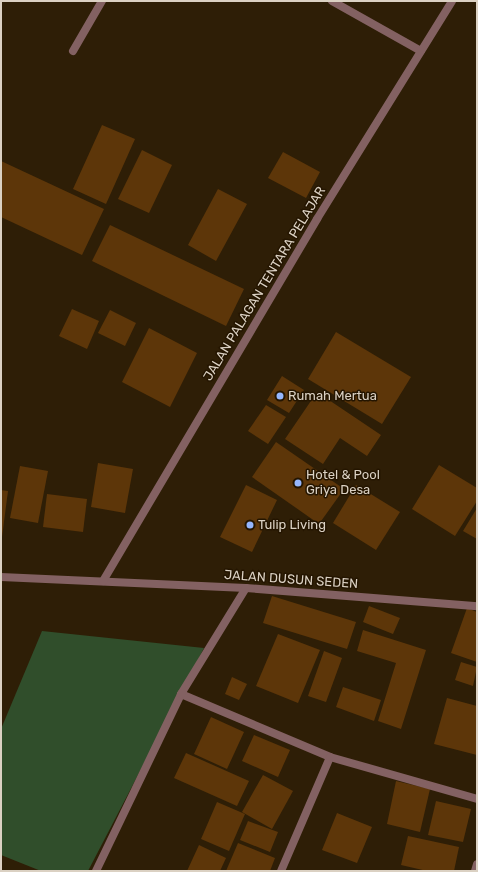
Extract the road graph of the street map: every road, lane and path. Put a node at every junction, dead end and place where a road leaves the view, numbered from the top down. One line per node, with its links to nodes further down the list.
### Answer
1 (102, 1): 4 (street)
2 (332, 1): 5 (street)
3 (452, 1): 5 (street, JALAN PALAGAN TENTARA PELAJAR)
4 (73, 51)
5 (421, 51): 7 (street, JALAN PALAGAN TENTARA PELAJAR)
6 (1, 577): 7 (street, JALAN DUSUN SEDEN)
7 (103, 582): 8 (street, JALAN DUSUN SEDEN)
8 (246, 588): 9 (street, JALAN DUSUN SEDEN); 10 (street)
9 (477, 606)
10 (181, 694): 11 (street); 14 (street)
11 (330, 757): 12 (street); 15 (street)
12 (477, 799)
13 (477, 864): 16 (street)
14 (96, 871)
15 (281, 871)
16 (475, 871)

